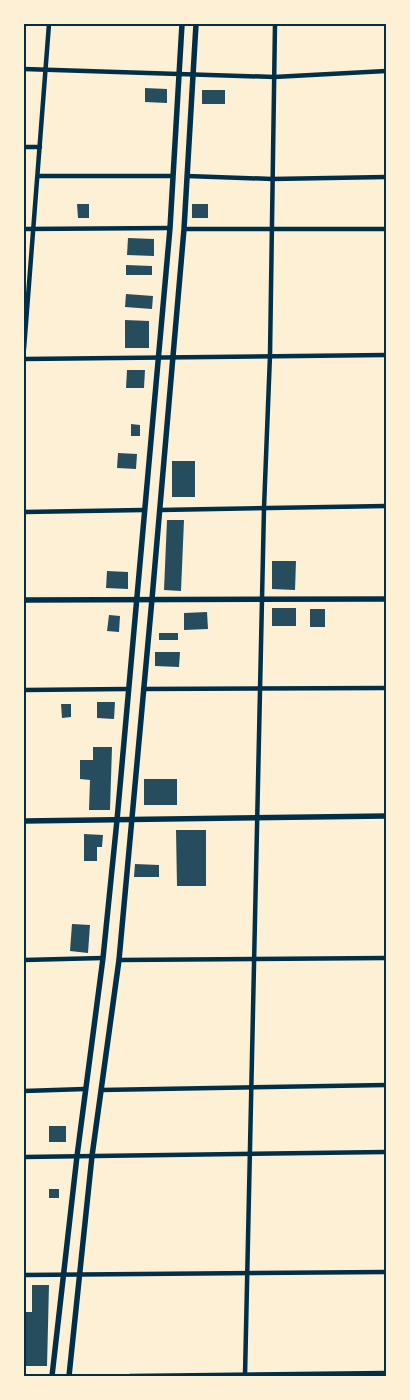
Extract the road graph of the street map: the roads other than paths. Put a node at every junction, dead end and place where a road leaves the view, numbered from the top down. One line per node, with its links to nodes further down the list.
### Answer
1 (49, 24): 6 (street)
2 (182, 24): 8 (main road)
3 (196, 24): 9 (main road)
4 (275, 24): 10 (street)
5 (24, 69): 6 (street)
6 (46, 71): 8 (street); 12 (street)
7 (386, 71): 10 (street)
8 (180, 75): 9 (street); 14 (main road)
9 (193, 76): 10 (street); 15 (main road)
10 (274, 77): 17 (street)
11 (24, 147): 12 (street)
12 (40, 147): 13 (street)
13 (38, 176): 14 (street); 23 (street)
14 (172, 176): 18 (main road)
15 (187, 176): 17 (street); 20 (main road)
16 (386, 176): 17 (street)
17 (272, 179): 21 (street)
18 (170, 228): 23 (street); 28 (main road)
19 (24, 229): 23 (street)
20 (184, 229): 21 (street); 25 (main road)
21 (271, 229): 22 (street); 26 (street)
22 (386, 229)
23 (32, 230): 24 (street)
24 (24, 349)
25 (174, 355): 26 (street); 28 (street); 33 (main road)
26 (270, 355): 27 (street); 31 (street)
27 (386, 355)
28 (158, 356): 29 (street); 32 (main road)
29 (24, 359)
30 (386, 506): 31 (street)
31 (264, 508): 33 (street); 36 (street)
32 (143, 510): 34 (street); 39 (main road)
33 (160, 510): 35 (main road)
34 (24, 512)
35 (152, 599): 36 (main road); 39 (main road); 43 (main road)
36 (263, 599): 37 (main road); 40 (street)
37 (386, 599)
38 (24, 600): 39 (main road)
39 (135, 600): 42 (main road)
40 (261, 688): 41 (street); 43 (street); 46 (street)
41 (386, 688)
42 (127, 689): 44 (street); 48 (main road)
43 (143, 689): 47 (main road)
44 (24, 690)
45 (386, 816): 46 (main road)
46 (258, 817): 47 (main road); 52 (street)
47 (132, 819): 48 (main road); 54 (main road)
48 (116, 820): 49 (main road); 50 (main road)
49 (24, 821)
50 (103, 958): 53 (street); 57 (main road)
51 (386, 958): 52 (street)
52 (255, 959): 54 (street); 56 (street)
53 (24, 960)
54 (118, 960): 58 (main road)
55 (386, 1085): 56 (street)
56 (252, 1088): 58 (street); 61 (street)
57 (85, 1090): 59 (street); 62 (main road)
58 (101, 1090): 63 (main road)
59 (24, 1091)
60 (386, 1152): 61 (street)
61 (250, 1154): 63 (street); 66 (street)
62 (77, 1156): 63 (street); 64 (street); 69 (main road)
63 (92, 1156): 67 (main road)
64 (24, 1157)
65 (386, 1272): 66 (street)
66 (248, 1273): 67 (street); 74 (street)
67 (79, 1274): 69 (street); 72 (main road)
68 (24, 1275): 69 (street)
69 (63, 1275): 71 (main road)
70 (386, 1373): 74 (street)
71 (52, 1376)
72 (69, 1376)
73 (130, 1376): 74 (street)
74 (245, 1376)

